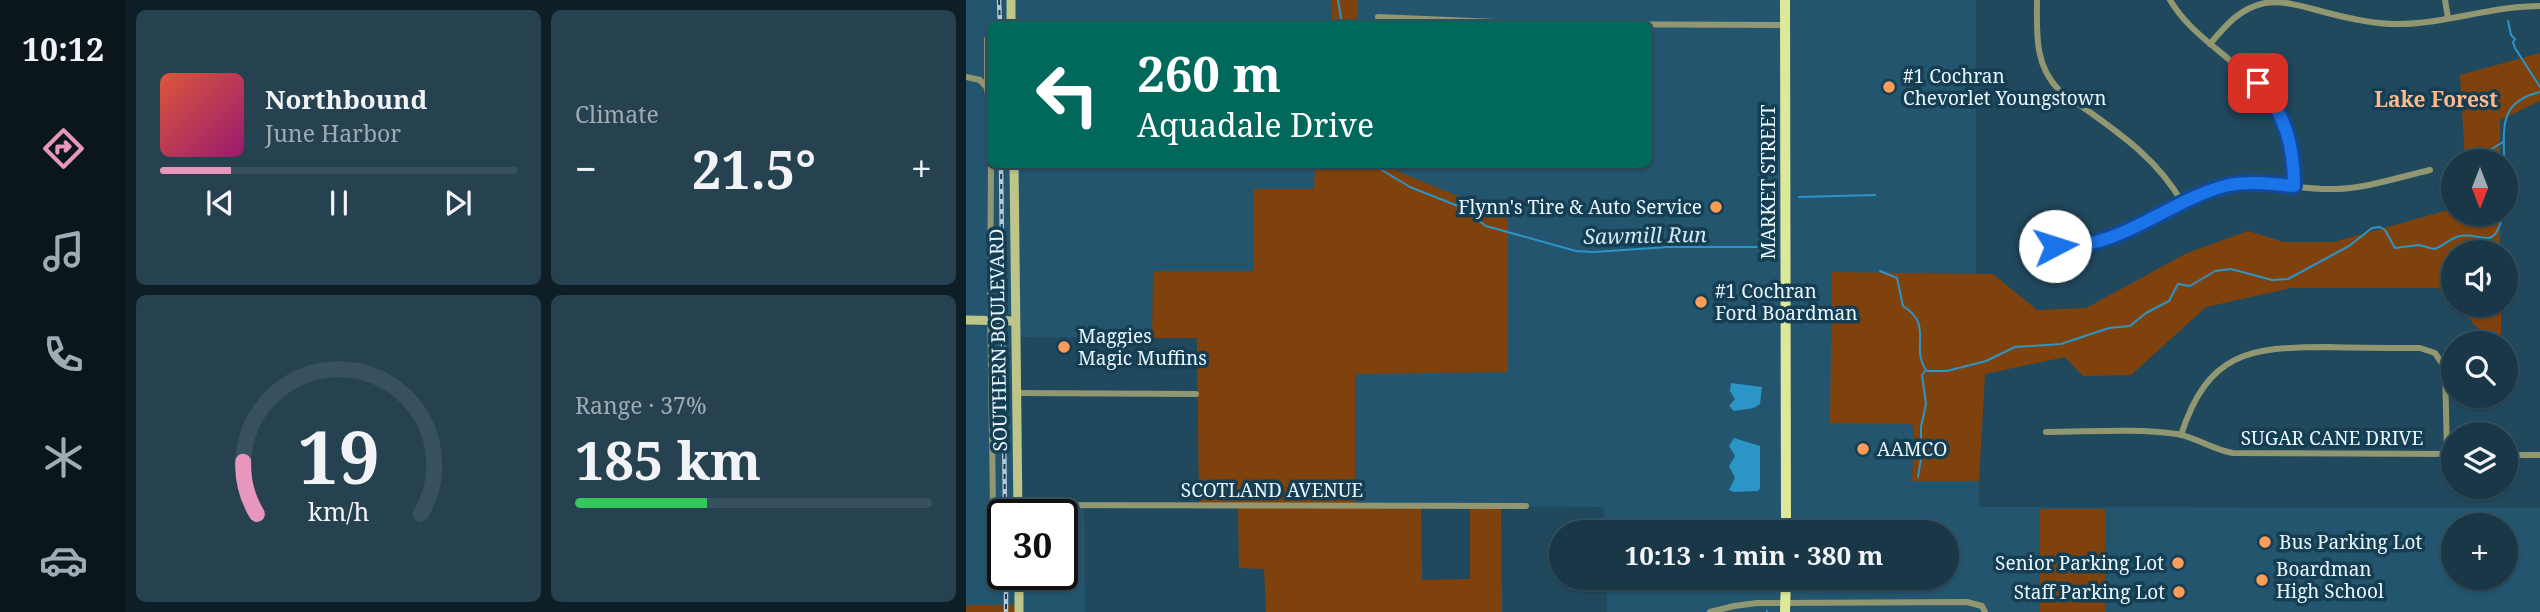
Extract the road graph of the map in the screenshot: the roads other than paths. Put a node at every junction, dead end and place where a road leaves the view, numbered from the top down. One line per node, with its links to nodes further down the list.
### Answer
1 (1011, 0): 9 (street)
2 (1785, 0): 12 (main road, MARKET STREET)
3 (2037, 0): 21 (street)
4 (2170, 0): 14 (street)
5 (2445, 0): 8 (street)
6 (2540, 6): 8 (street)
7 (1378, 17): 10 (street)
8 (2448, 18): 14 (street)
9 (1011, 21)
10 (1475, 21)
11 (1652, 24): 12 (street)
12 (1785, 25): 38 (main road, MARKET STREET)
13 (987, 38): 16 (street)
14 (2210, 44): 20 (street)
15 (966, 77): 16 (street)
16 (987, 88)
17 (991, 168): 24 (street)
18 (1014, 168): 25 (street, SOUTHERN BOULEVARD)
19 (2430, 170): 20 (street)
20 (2294, 186): 21 (street)
21 (2183, 204): 22 (street)
22 (2038, 235)
23 (966, 320): 24 (street)
24 (990, 320): 25 (street); 34 (street)
25 (1015, 321): 26 (street, SOUTHERN BOULEVARD)
26 (1017, 393): 27 (street); 35 (street, SOUTHERN BOULEVARD)
27 (1196, 394)
28 (2448, 422): 30 (street)
29 (2046, 432): 30 (street, SUGAR CANE DRIVE)
30 (2181, 435): 31 (street, SUGAR CANE DRIVE)
31 (2441, 454)
32 (2518, 455): 33 (street)
33 (2540, 455)
34 (993, 499)
35 (1018, 499)
36 (1526, 506): 37 (street, SCOTLAND AVENUE)
37 (1078, 510)
38 (1786, 520)
39 (1019, 590): 42 (street)
40 (1786, 590): 41 (main road)
41 (1785, 608): 43 (street); 44 (street)
42 (1019, 612)
43 (1710, 612)
44 (1984, 612)

